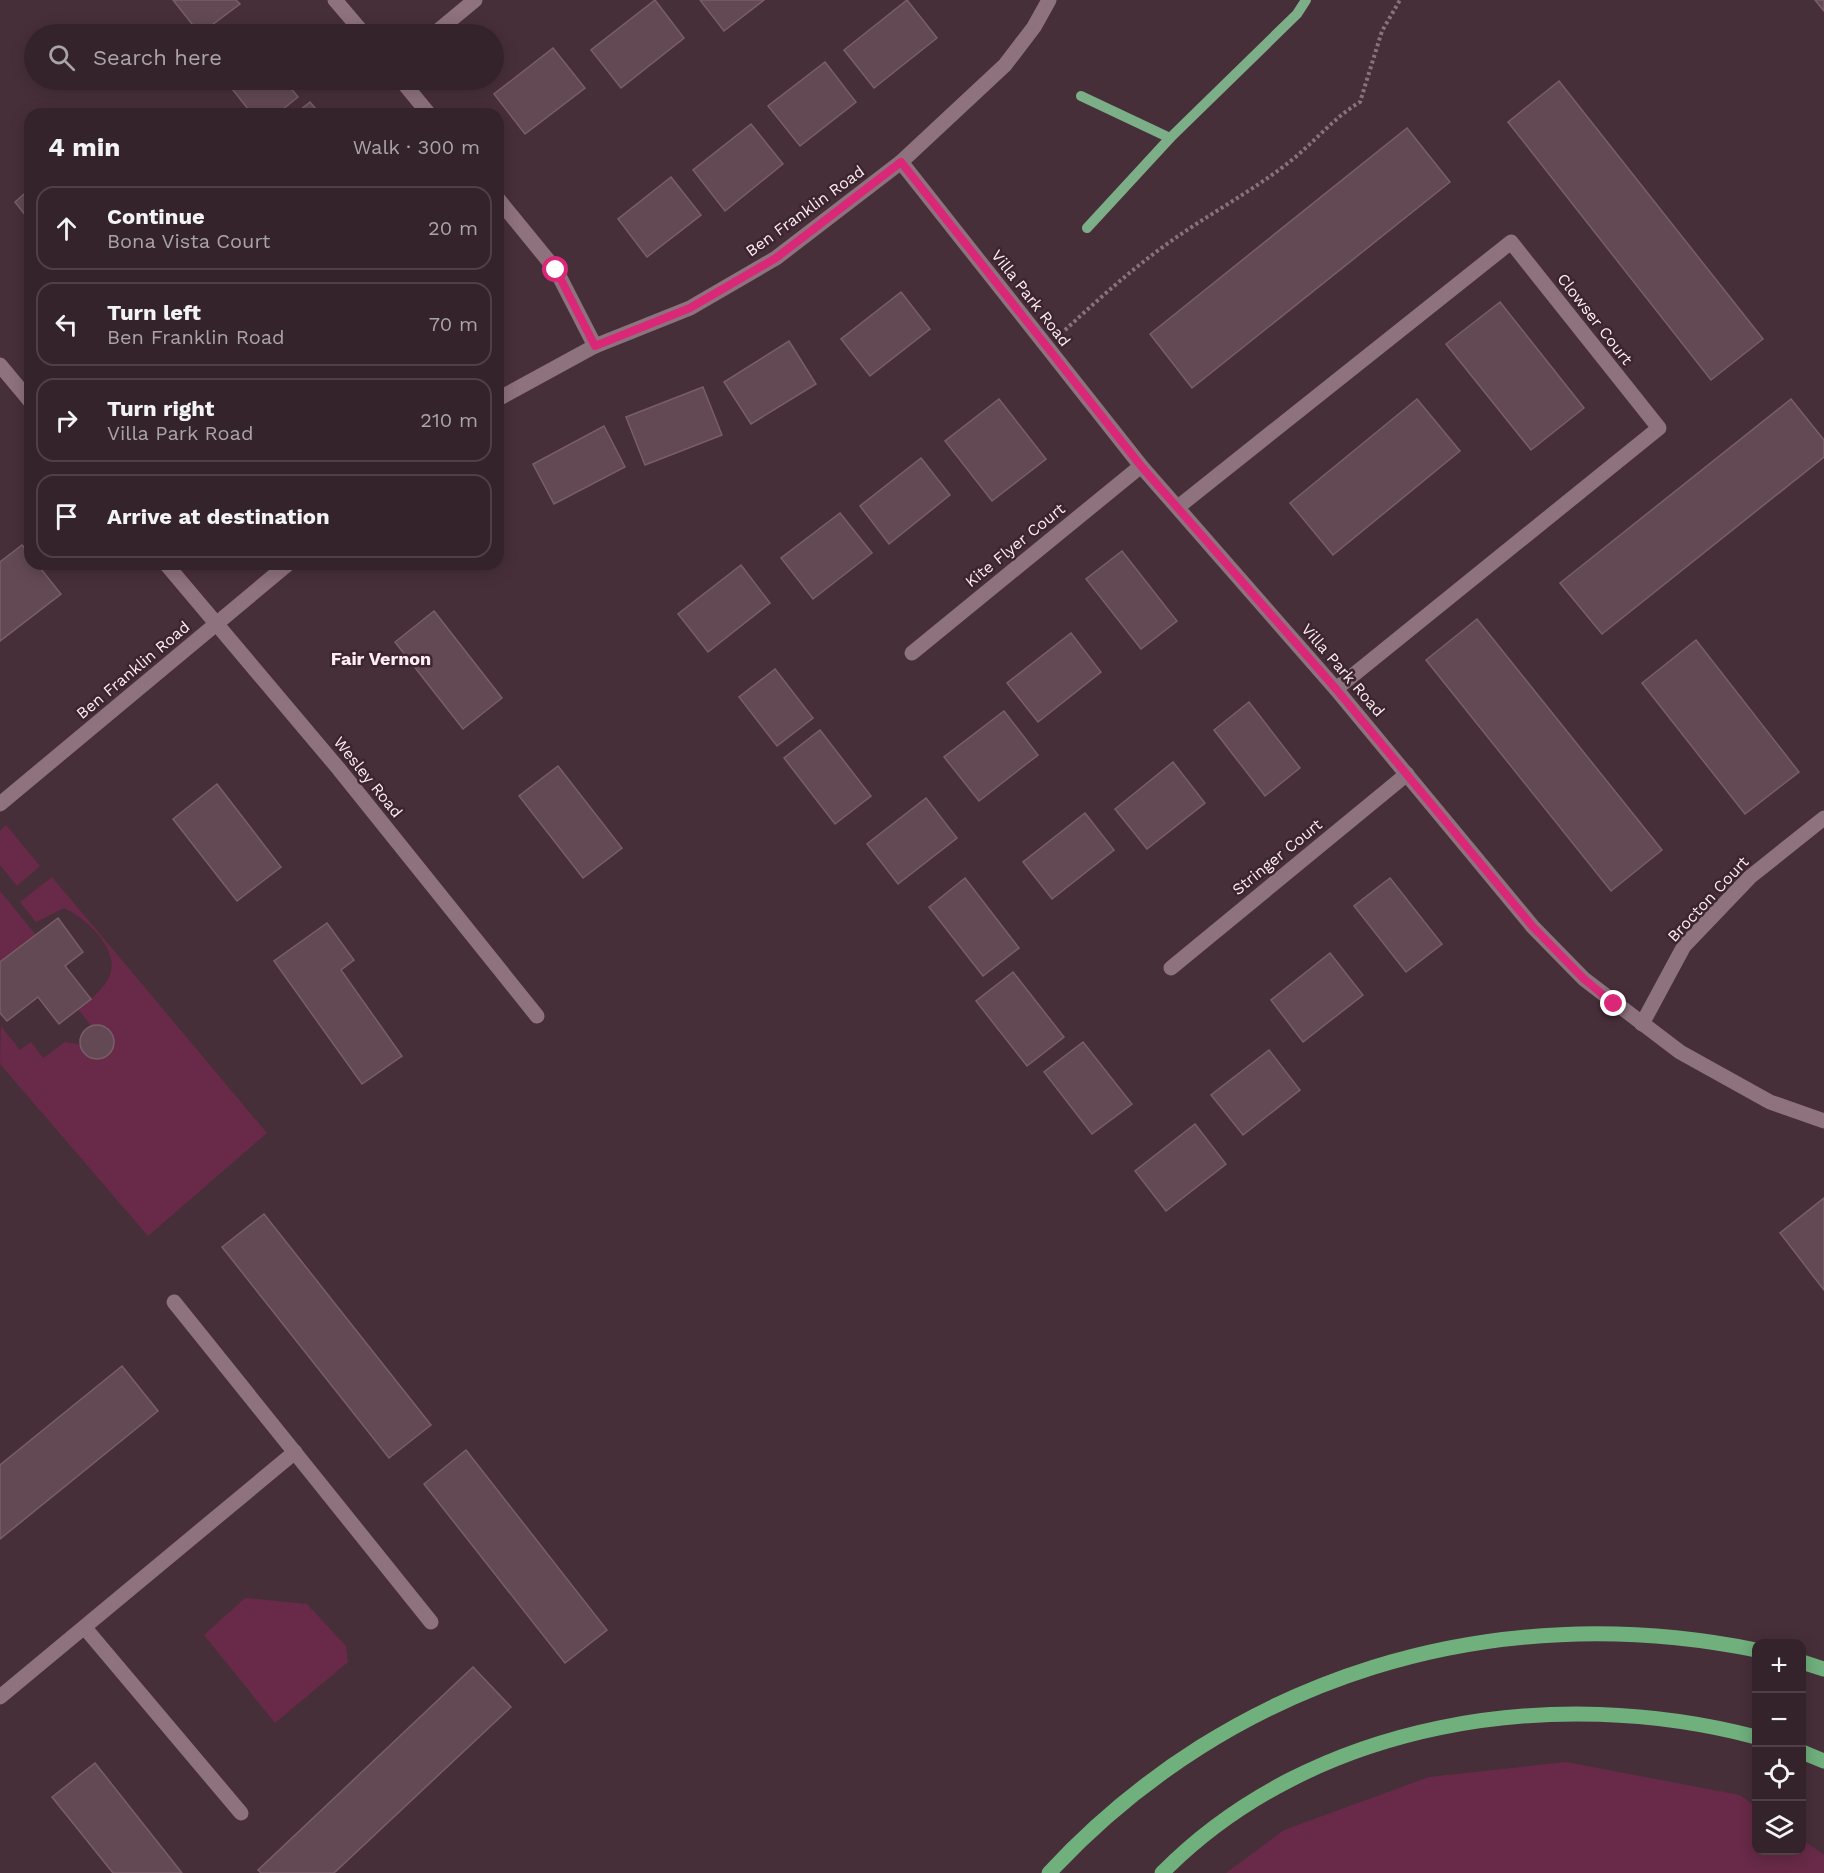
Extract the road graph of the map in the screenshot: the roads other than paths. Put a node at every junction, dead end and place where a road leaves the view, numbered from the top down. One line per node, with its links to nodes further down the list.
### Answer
1 (335, 0): 4 (street)
2 (475, 0): 5 (street)
3 (1049, 0): 8 (street, Ben Franklin Road)
4 (355, 24)
5 (446, 24)
6 (409, 90): 7 (street)
7 (424, 108)
8 (901, 162): 10 (street, Ben Franklin Road); 14 (street, Villa Park Road)
9 (504, 206): 10 (street)
10 (595, 346): 13 (street, Ben Franklin Road)
11 (0, 365): 12 (street)
12 (24, 394)
13 (504, 396)
14 (1141, 466): 15 (street, Villa Park Road); 19 (street, Kite Flyer Court)
15 (1178, 507): 20 (street, Villa Park Road); 20 (street, Clowser Court)
16 (171, 570): 18 (street, Wesley Road)
17 (281, 570): 18 (street, Ben Franklin Road)
18 (217, 624): 22 (street, Ben Franklin Road); 25 (street, Wesley Road)
19 (912, 653)
20 (1336, 689): 21 (street, Villa Park Road)
21 (1407, 774): 24 (street, Stringer Court); 26 (street, Villa Park Road)
22 (0, 804)
23 (1824, 818): 26 (street, Brocton Court)
24 (1171, 968)
25 (537, 1016)
26 (1642, 1024): 27 (street, Villa Park Road)
27 (1824, 1121)
28 (174, 1302): 29 (street)
29 (295, 1452): 30 (street); 31 (street)
30 (431, 1622)
31 (85, 1628): 35 (street); 39 (street)
32 (1752, 1649): 40 (main road)
33 (1806, 1663): 34 (main road)
34 (1824, 1669)
35 (0, 1697)
36 (1752, 1736): 41 (main road)
37 (1806, 1754): 38 (main road)
38 (1824, 1761)
39 (241, 1813)
40 (1049, 1873)
41 (1162, 1873)

